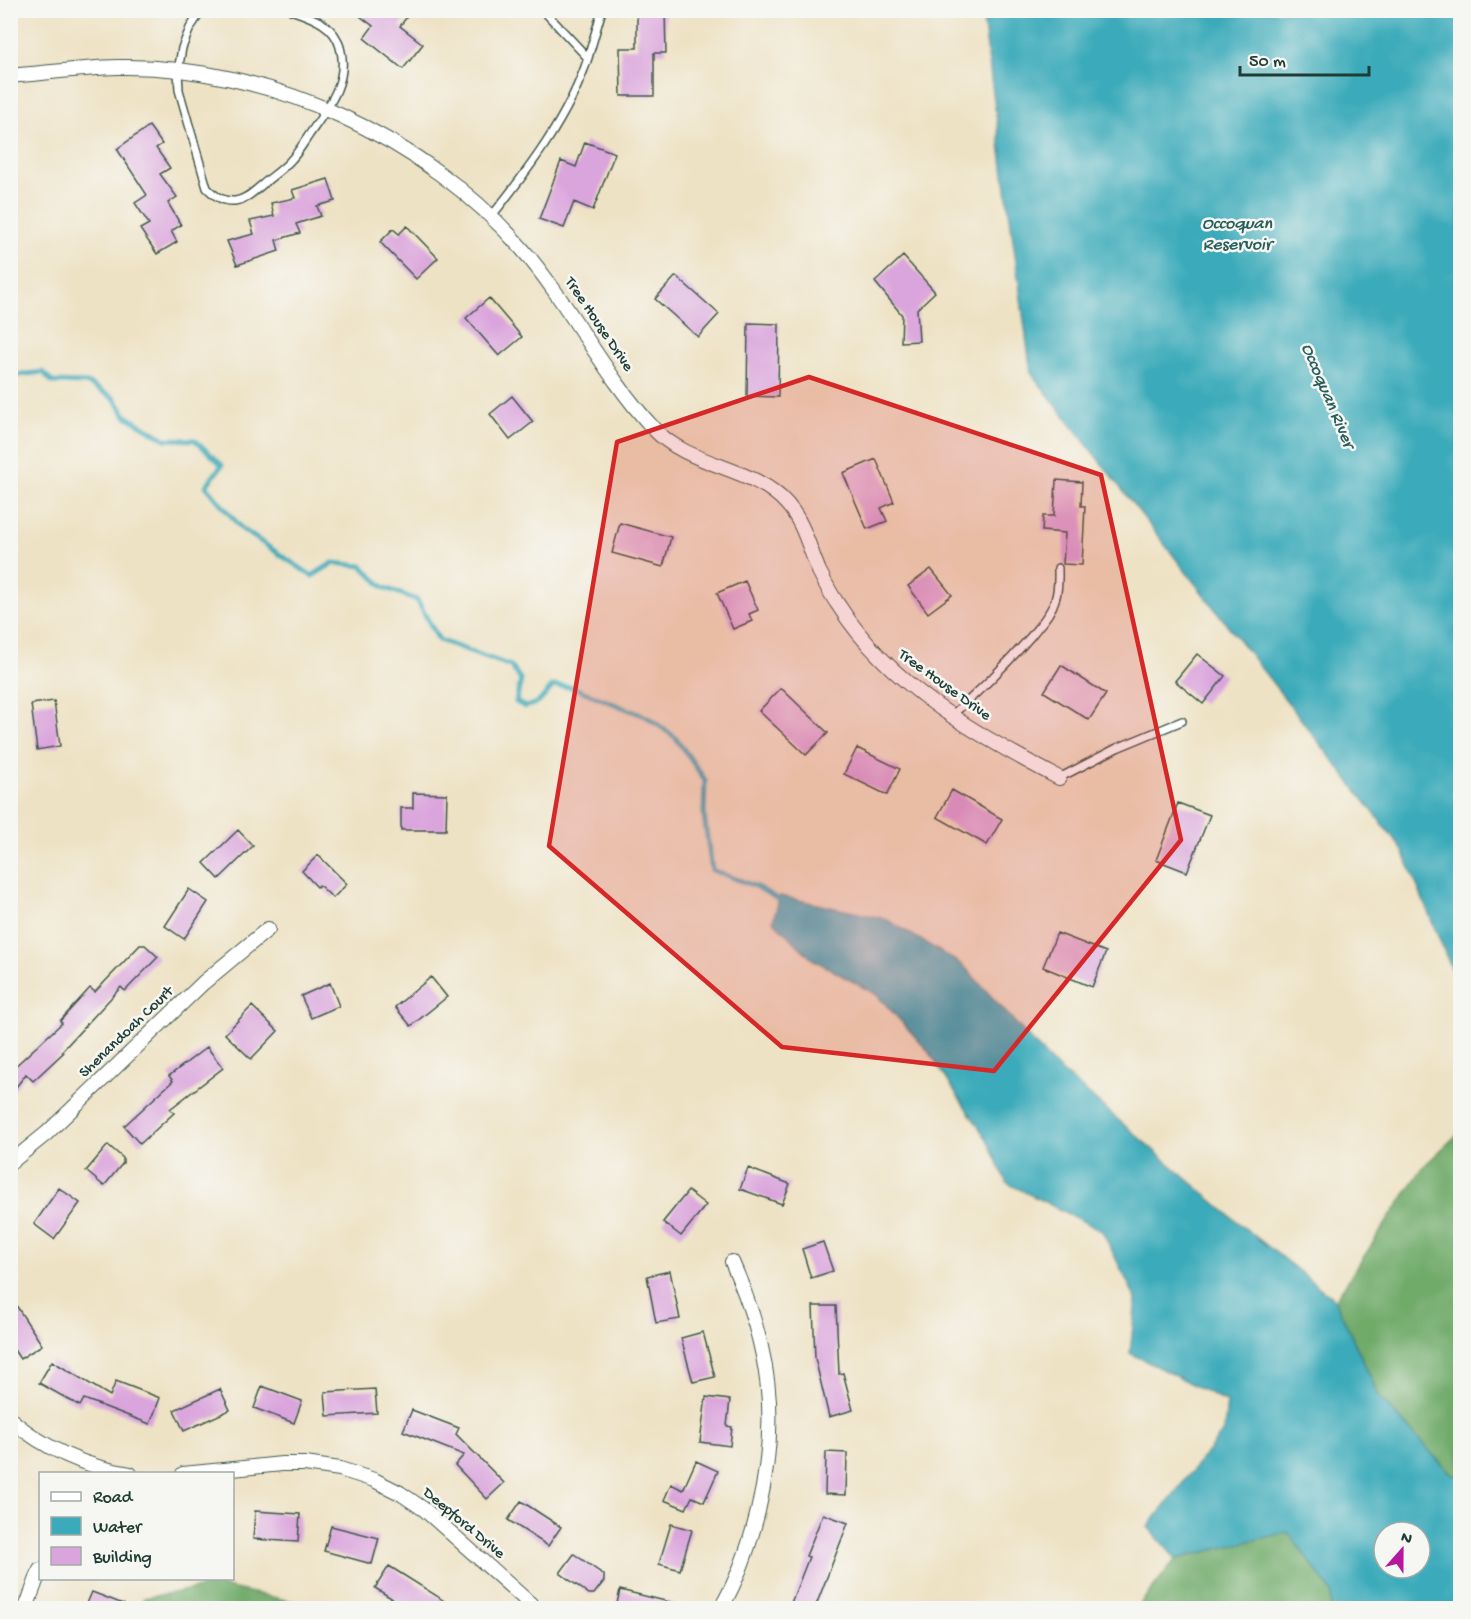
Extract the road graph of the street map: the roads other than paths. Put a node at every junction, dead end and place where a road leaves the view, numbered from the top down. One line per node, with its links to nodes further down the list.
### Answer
1 (202, 10): 6 (lane)
2 (291, 10): 8 (lane)
3 (543, 10): 5 (lane)
4 (602, 10): 5 (lane)
5 (588, 58): 9 (lane)
6 (178, 71): 7 (street, Tree House Drive); 8 (street, Tree House Drive); 8 (lane)
7 (10, 76)
8 (327, 109): 9 (street, Tree House Drive)
9 (491, 217): 11 (street, Tree House Drive)
10 (1058, 568): 11 (lane)
11 (952, 715): 13 (street, Tree House Drive)
12 (1182, 721): 13 (lane)
13 (1059, 778)
14 (268, 929): 15 (street, Shenandoah Court)
15 (10, 1162)
16 (732, 1262): 24 (street)
17 (10, 1419): 18 (street)
18 (78, 1468): 19 (street)
19 (120, 1472)
20 (194, 1472): 23 (street, Deepford Drive)
21 (39, 1573): 22 (street)
22 (26, 1608)
23 (535, 1608)
24 (720, 1608)

